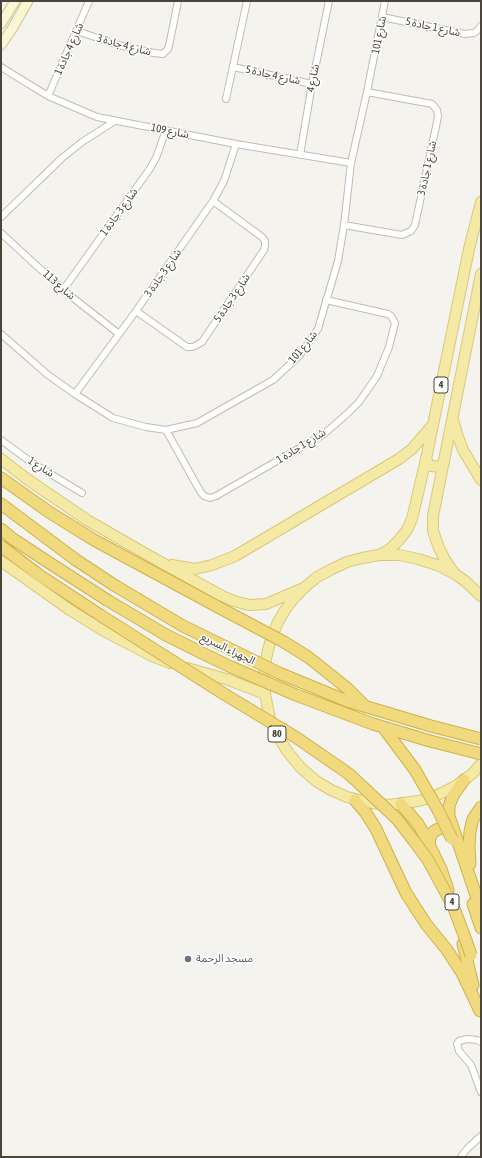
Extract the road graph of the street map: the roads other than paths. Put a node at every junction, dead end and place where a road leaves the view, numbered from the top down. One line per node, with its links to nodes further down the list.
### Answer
1 (28, 1): 8 (street)
2 (89, 1): 13 (street, شارع 4 جادة 1)
3 (178, 1): 13 (street, شارع 4 جادة 3)
4 (247, 1): 16 (street, شارع 4 جادة 5)
5 (329, 1): 17 (street, شارع 4)
6 (385, 1): 9 (street, شارع 101)
7 (13, 4): 8 (street); 10 (street)
8 (22, 13): 12 (street)
9 (382, 17): 11 (street, شارع 1 جادة 5); 18 (street, شارع 101)
10 (2, 22): 12 (street)
11 (481, 26)
12 (12, 29): 14 (street)
13 (77, 31): 19 (street, شارع 4 جادة 1)
14 (1, 45)
15 (1, 67): 19 (street, شارع 109)
16 (233, 67): 17 (street, شارع 4 جادة 5); 20 (street, شارع 4 جادة 5)
17 (312, 84): 24 (street, شارع 4)
18 (367, 92): 25 (street, شارع 101); 29 (street, شارع 1 جادة 3)
19 (48, 96): 21 (street, شارع 109)
20 (226, 99)
21 (115, 121): 22 (street, شارع 109); 28 (street)
22 (166, 130): 23 (street, شارع 109); 32 (street, شارع 3 جادة 1)
23 (236, 144): 24 (street, شارع 109); 26 (street, شارع 3 جادة 3)
24 (300, 155): 25 (street, شارع 109)
25 (351, 163): 29 (street, شارع 101)
26 (213, 201): 34 (street, شارع 3 جادة 3); 34 (street, شارع 3 جادة 5)
27 (481, 202): 39 (main road, 4)
28 (1, 217)
29 (344, 225): 33 (street, شارع 101)
30 (1, 233): 32 (street, شارع 113)
31 (481, 274): 38 (main road, 4)
32 (62, 290): 36 (street, شارع 113)
33 (326, 300): 40 (street, شارع 101); 40 (street, شارع 1 جادة 1)
34 (136, 311): 36 (street, شارع 3 جادة 3)
35 (1, 334): 37 (street, شارع 101)
36 (119, 334): 37 (street, شارع 3 جادة 3)
37 (75, 394): 40 (street, شارع 101)
38 (453, 417): 44 (main road, 4); 46 (main road)
39 (432, 425): 43 (main road, 4); 52 (main road)
40 (166, 430)
41 (1, 440): 47 (street, شارع 1)
42 (1, 459): 52 (main road, 80)
43 (426, 459): 44 (main road); 51 (main road, 4)
44 (444, 462): 54 (main road, 4)
45 (1, 478): 65 (highway, bridge)
46 (481, 480)
47 (82, 493)
48 (1, 504): 58 (highway, الجهراء السريع, bridge)
49 (1, 529): 59 (highway, الجهراء السريع, bridge)
50 (1, 546): 70 (highway, bridge)
51 (379, 555): 54 (main road, 80); 55 (main road, 80)
52 (154, 559): 55 (main road, 80)
53 (1, 561): 57 (main road)
54 (455, 574): 56 (main road, 80)
55 (304, 588): 57 (main road, 80)
56 (481, 596)
57 (265, 694): 62 (main road, 80)
58 (481, 739)
59 (481, 754)
60 (481, 764): 61 (main road, 80)
61 (472, 775): 63 (main road, 80); 65 (highway, 4)
62 (355, 800): 63 (main road, 80); 71 (highway)
63 (401, 804): 66 (highway, 4)
64 (481, 807): 67 (highway)
65 (454, 837): 66 (highway); 67 (highway, 4); 69 (highway)
66 (429, 844): 71 (highway, 4)
67 (471, 879): 68 (highway, 4)
68 (481, 910)
69 (481, 928)
70 (481, 984)
71 (480, 1012)
72 (481, 1042): 73 (street)
73 (481, 1092)
74 (481, 1136): 75 (street)
75 (461, 1157)

